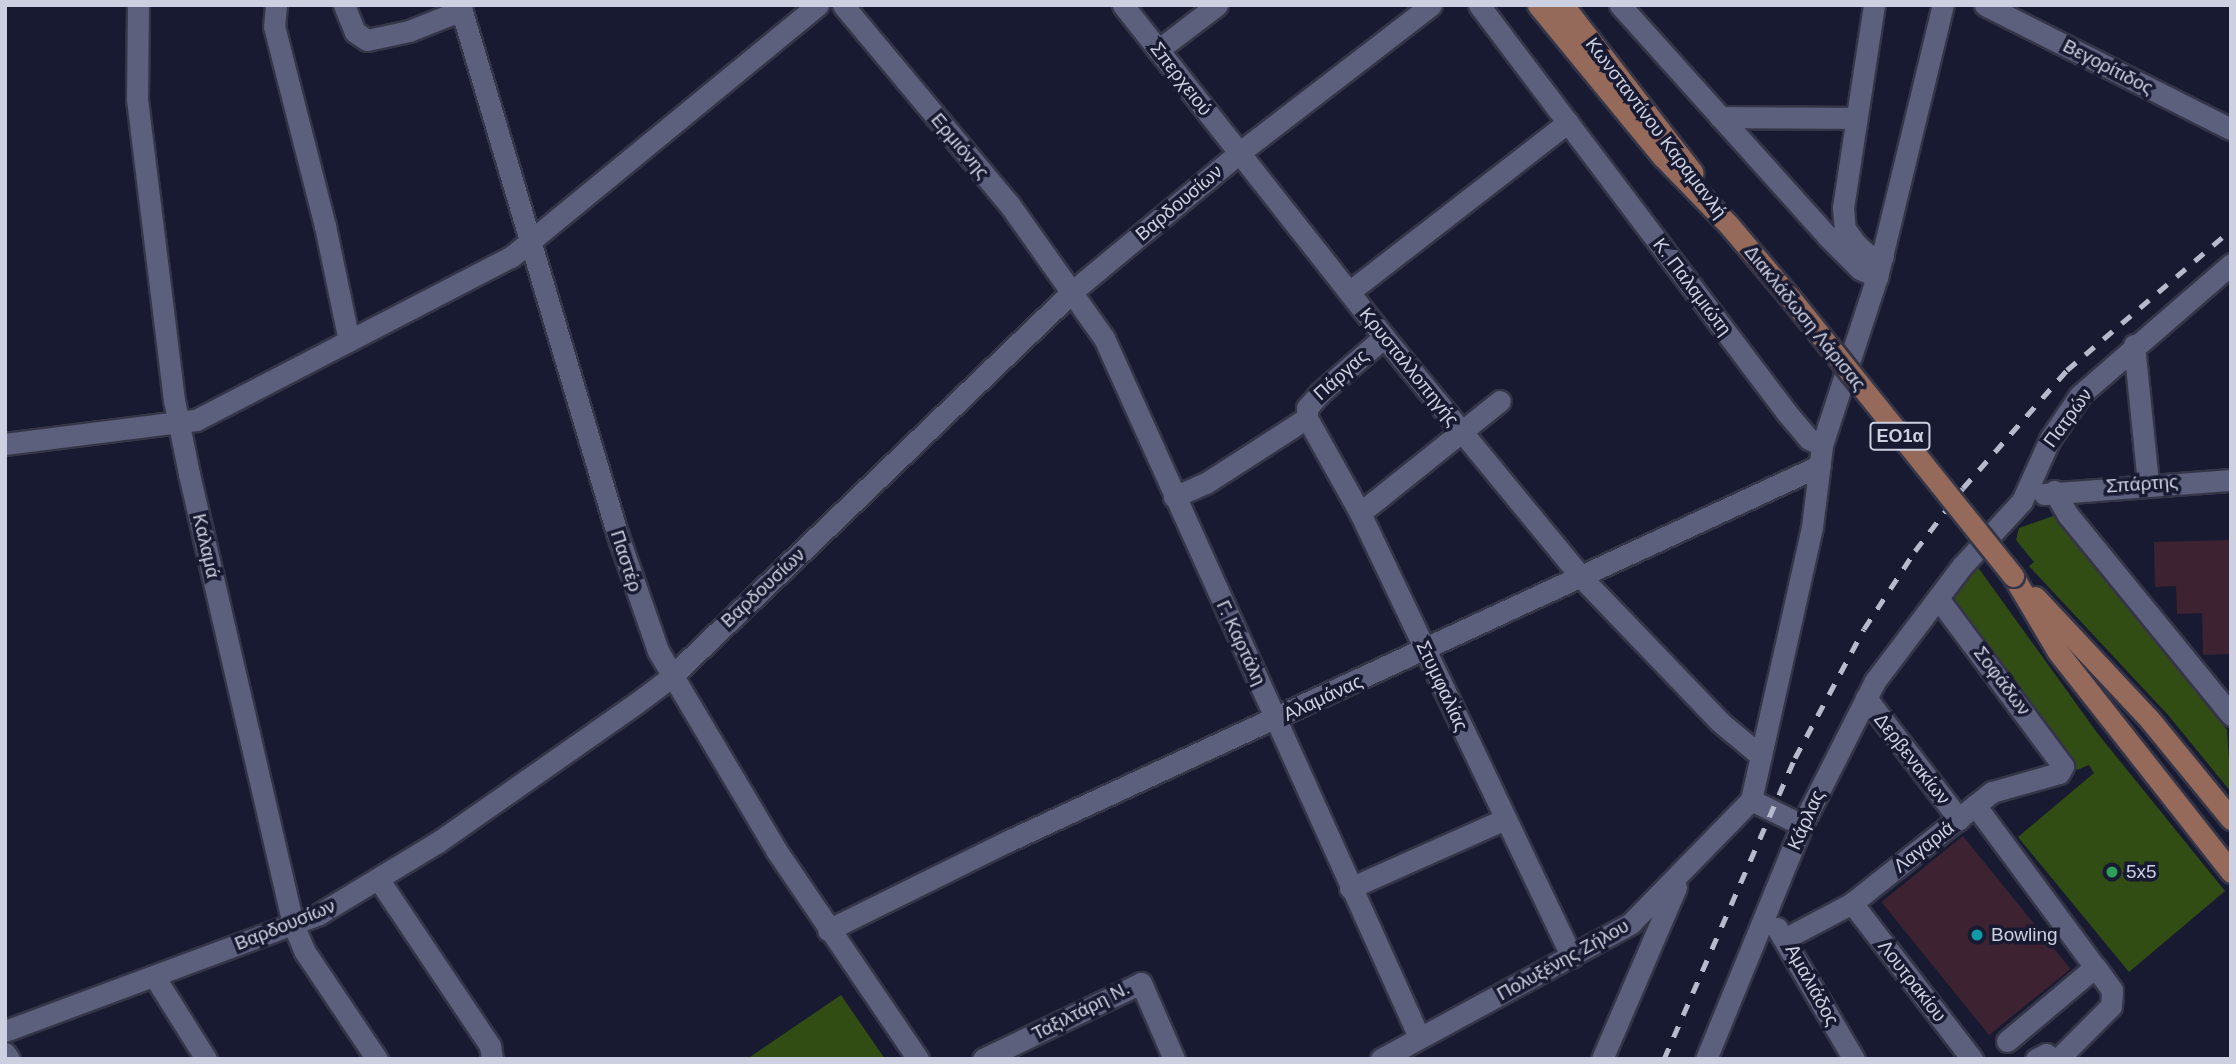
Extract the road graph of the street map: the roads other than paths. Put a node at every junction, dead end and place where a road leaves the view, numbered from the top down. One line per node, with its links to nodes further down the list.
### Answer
1 (138, 5): 35 (street, Καλαμά)
2 (344, 5): 15 (street)
3 (818, 5): 24 (street)
4 (843, 5): 28 (street, Ερμιόνης)
5 (1123, 5): 17 (street, Σπερχειού)
6 (1217, 5): 17 (street)
7 (1431, 5): 22 (street, Βαρδουσίων)
8 (1479, 5): 20 (street, Κ. Παλαμιώτη)
9 (1538, 5): 23 (main road, Κωνσταντίνου Καραμανλή / ΕΟ1α)
10 (1563, 5): 23 (main road, Κωνσταντίνου Καραμανλή / ΕΟ1α)
11 (1620, 5): 18 (street)
12 (1874, 5): 19 (street)
13 (1942, 5): 25 (street)
14 (1985, 5): 21 (street, Βεγορίτιδος)
15 (461, 7): 24 (street, Παστέρ)
16 (274, 11): 31 (street)
17 (1157, 50): 22 (street, Σπερχειού)
18 (1720, 117): 19 (street); 27 (street)
19 (1854, 118): 25 (street)
20 (1568, 122): 29 (street); 38 (street, Κ. Παλαμιώτη)
21 (2231, 129)
22 (1239, 153): 28 (street, Βαρδουσίων); 29 (street, Κρυσταλλοπηγής)
23 (1728, 223): 46 (main road, Διακλάδωση Λάρισας / ΕΟ1α, bridge)
24 (532, 239): 31 (street); 50 (street, Παστέρ)
25 (1883, 256): 27 (street)
26 (2231, 264): 32 (street, Πατρών)
27 (1877, 277): 38 (street)
28 (1074, 290): 43 (street, Γ. Καρτάλη); 50 (street, Βαρδουσίων)
29 (1349, 292): 30 (street, Κρυσταλλοπηγής)
30 (1384, 337): 34 (street, Πάργας); 36 (street, Κρυσταλλοπηγής)
31 (349, 341): 35 (street)
32 (2134, 345): 41 (street); 44 (street, Πατρών)
33 (1500, 401): 36 (street)
34 (1307, 418): 43 (street); 45 (street, Στυμφαλίας)
35 (179, 423): 37 (street); 68 (street, Καλαμά)
36 (1462, 432): 45 (street); 47 (street, Κρυσταλλοπηγής)
37 (5, 444)
38 (1822, 444): 39 (street)
39 (1819, 466): 47 (street, Αλαμάνας); 54 (street)
40 (2231, 480): 41 (street, Σπάρτης)
41 (2148, 483): 42 (street, Σπάρτης)
42 (2054, 491): 44 (street, Σπάρτης); 52 (street)
43 (1174, 498): 53 (street, Γ. Καρτάλη)
44 (2022, 501): 48 (street, Πατρών)
45 (1360, 513): 49 (street, Στυμφαλίας)
46 (2013, 576): 60 (main road, Διακλάδωση Λάρισας / ΕΟ1α); 62 (main road, Διακλάδωση Λάρισας / ΕΟ1α)
47 (1583, 578): 49 (street, Αλαμάνας); 54 (street, Κρυσταλλοπηγής)
48 (1938, 598): 51 (street, Κάρλας); 55 (street, Σοφάδων)
49 (1426, 651): 53 (street, Αλαμάνας); 58 (street, Στυμφαλίας)
50 (671, 677): 64 (street, Βαρδουσίων); 69 (street, Παστέρ)
51 (1866, 698): 59 (street, Δερβενακίων); 61 (street, Κάρλας)
52 (2231, 715)
53 (1277, 719): 65 (street, Γ. Καρτάλη); 69 (street, Αλαμάνας)
54 (1761, 756): 56 (street)
55 (2063, 766): 57 (street, Λαγαριά)
56 (1751, 800): 61 (street); 63 (street, Πολυξένης Ζήλου)
57 (1975, 805): 59 (street, Λαγαριά); 72 (street)
58 (1505, 819): 65 (street); 71 (street, Στυμφαλίας)
59 (1959, 819): 66 (street, Λαγαριά)
60 (2231, 819)
61 (1802, 825): 67 (street, Κάρλας)
62 (2231, 872)
63 (1681, 874): 71 (street, Πολυξένης Ζήλου); 87 (street)
64 (379, 880): 68 (street, Βαρδουσίων); 82 (street)
65 (1350, 888): 75 (street, Γ. Καρτάλη)
66 (1852, 903): 70 (street, Λαγαριά); 89 (street, Λουτρακίου)
67 (1765, 915): 70 (street, Αμαλιάδος); 78 (street, Κάρλας)
68 (293, 924): 73 (street, Βαρδουσίων); 81 (street, Καλαμά)
69 (828, 930): 83 (street, Παστέρ)
70 (1786, 937): 88 (street, Αμαλιάδος)
71 (1572, 957): 75 (street, Πολυξένης Ζήλου)
72 (2095, 967): 76 (street); 91 (street)
73 (154, 976): 74 (street, Βαρδουσίων); 80 (street)
74 (5, 1031)
75 (1419, 1037): 86 (street, Πολυξένης Ζήλου)
76 (2007, 1041)
77 (5, 1053): 79 (street)
78 (1714, 1053)
79 (9, 1059)
80 (206, 1059)
81 (377, 1059)
82 (492, 1059)
83 (918, 1059)
84 (983, 1059): 85 (street, Ταξιλτάρη Ν.)
85 (1174, 1059)
86 (1381, 1059)
87 (1602, 1059)
88 (1854, 1059)
89 (1972, 1059)
90 (2036, 1059): 91 (street)
91 (2055, 1059)

